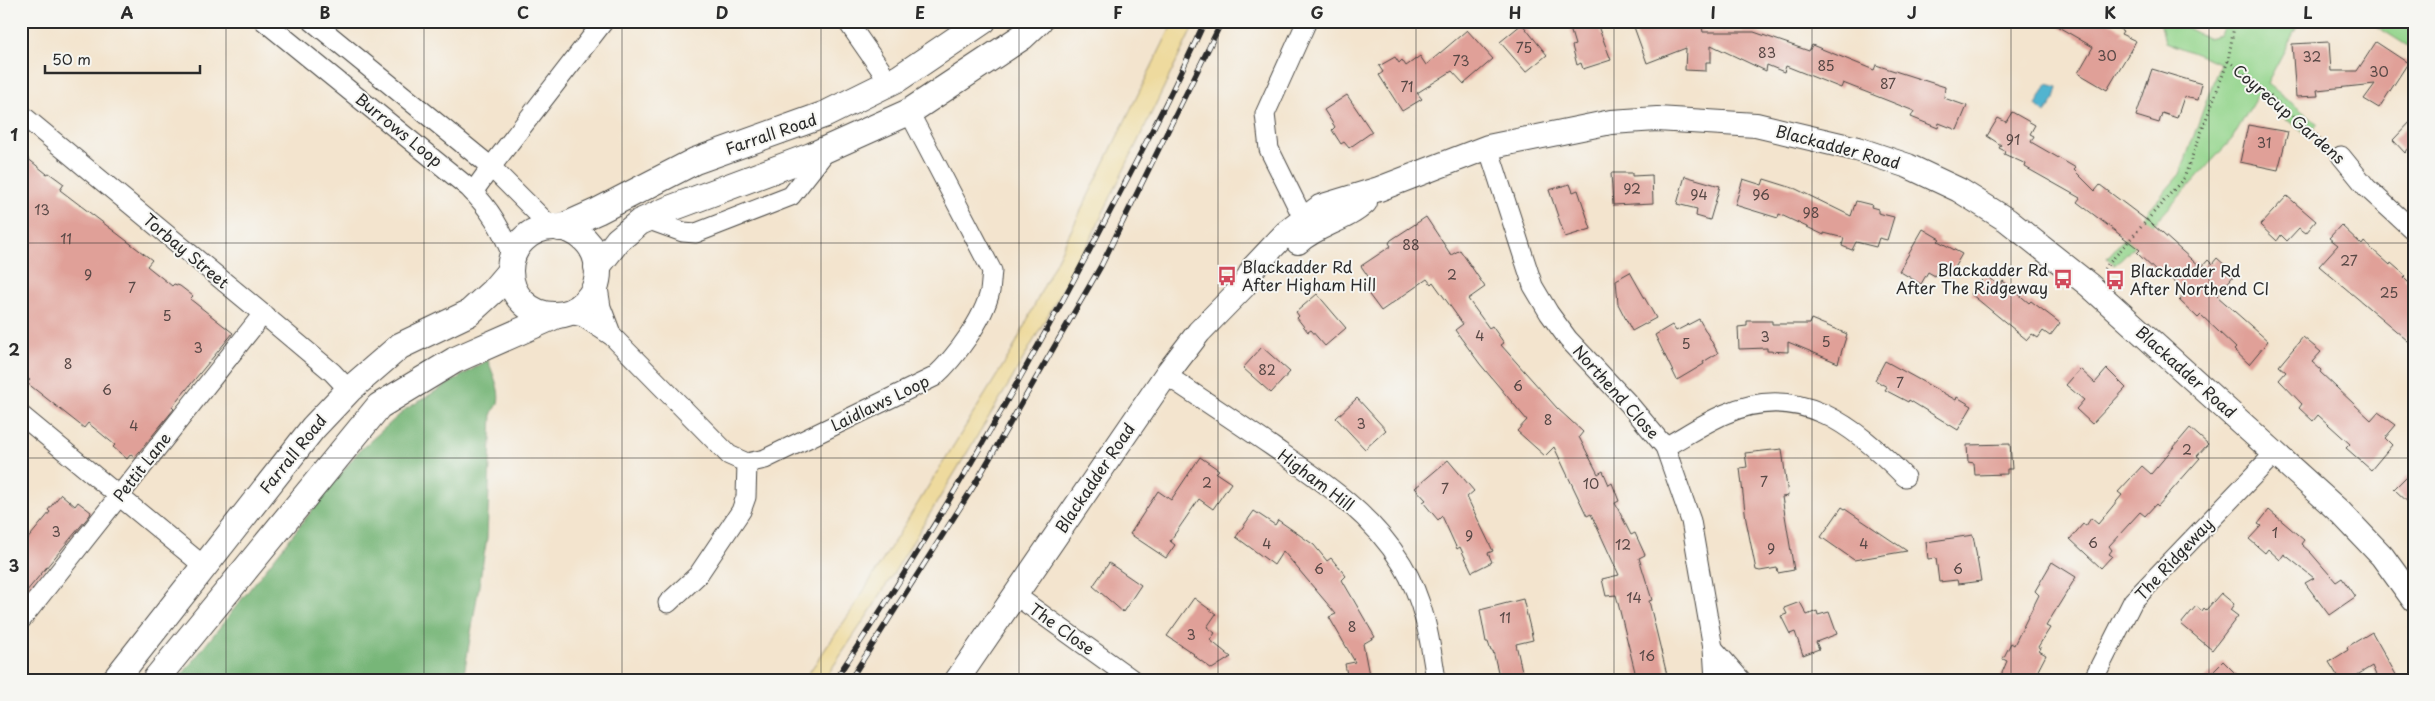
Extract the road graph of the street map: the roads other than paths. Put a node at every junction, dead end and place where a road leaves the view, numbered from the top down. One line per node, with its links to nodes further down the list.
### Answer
1 (312, 21): 8 (street, Burrows Loop)
2 (603, 21): 15 (street)
3 (847, 21): 9 (street)
4 (1039, 21): 11 (main road, Farrall Road)
5 (1307, 21): 17 (street)
6 (978, 23): 9 (main road, Farrall Road)
7 (275, 24): 10 (street, Burrows Loop)
8 (377, 75): 10 (street); 15 (street, Burrows Loop)
9 (890, 83): 18 (main road, Farrall Road)
10 (360, 99): 16 (street, Burrows Loop)
11 (909, 112): 21 (main road, Farrall Road); 30 (street, Laidlaws Loop)
12 (21, 114): 22 (street, Torbay Street)
13 (1488, 147): 17 (street, Blackadder Road); 28 (street, Northend Close); 29 (street, Blackadder Road)
14 (2341, 156): 19 (street, Coyrecup Gardens)
15 (491, 166): 16 (street); 18 (street, Burrows Loop)
16 (474, 192): 20 (street, Burrows Loop)
17 (1307, 226): 25 (street, Blackadder Road)
18 (556, 228): 20 (main road); 21 (main road)
19 (2414, 232)
20 (511, 264): 23 (main road); 26 (main road, Farrall Road)
21 (597, 274): 23 (main road); 24 (street)
22 (263, 314): 26 (street, Torbay Street); 32 (street, Pettit Lane)
23 (561, 314): 24 (street); 41 (main road)
24 (612, 336): 30 (street)
25 (1166, 375): 34 (street, Blackadder Road); 44 (street, Higham Hill)
26 (349, 390): 33 (main road, Farrall Road)
27 (21, 415): 32 (street)
28 (1665, 447): 31 (street); 38 (street, Northend Close)
29 (2276, 452): 35 (street, Blackadder Road); 39 (street, The Ridgeway)
30 (747, 462): 36 (street)
31 (1905, 477)
32 (119, 495): 33 (street); 37 (street, Pettit Lane)
33 (205, 567): 40 (main road, Farrall Road)
34 (1015, 595): 42 (street, Blackadder Road); 43 (street, The Close)
35 (2414, 600)
36 (668, 603)
37 (21, 620)
38 (1713, 648): 45 (street, Northend Close); 46 (street)
39 (2101, 677)
40 (114, 680)
41 (155, 680)
42 (957, 680)
43 (1133, 680)
44 (1436, 680)
45 (1716, 680)
46 (1741, 680)

